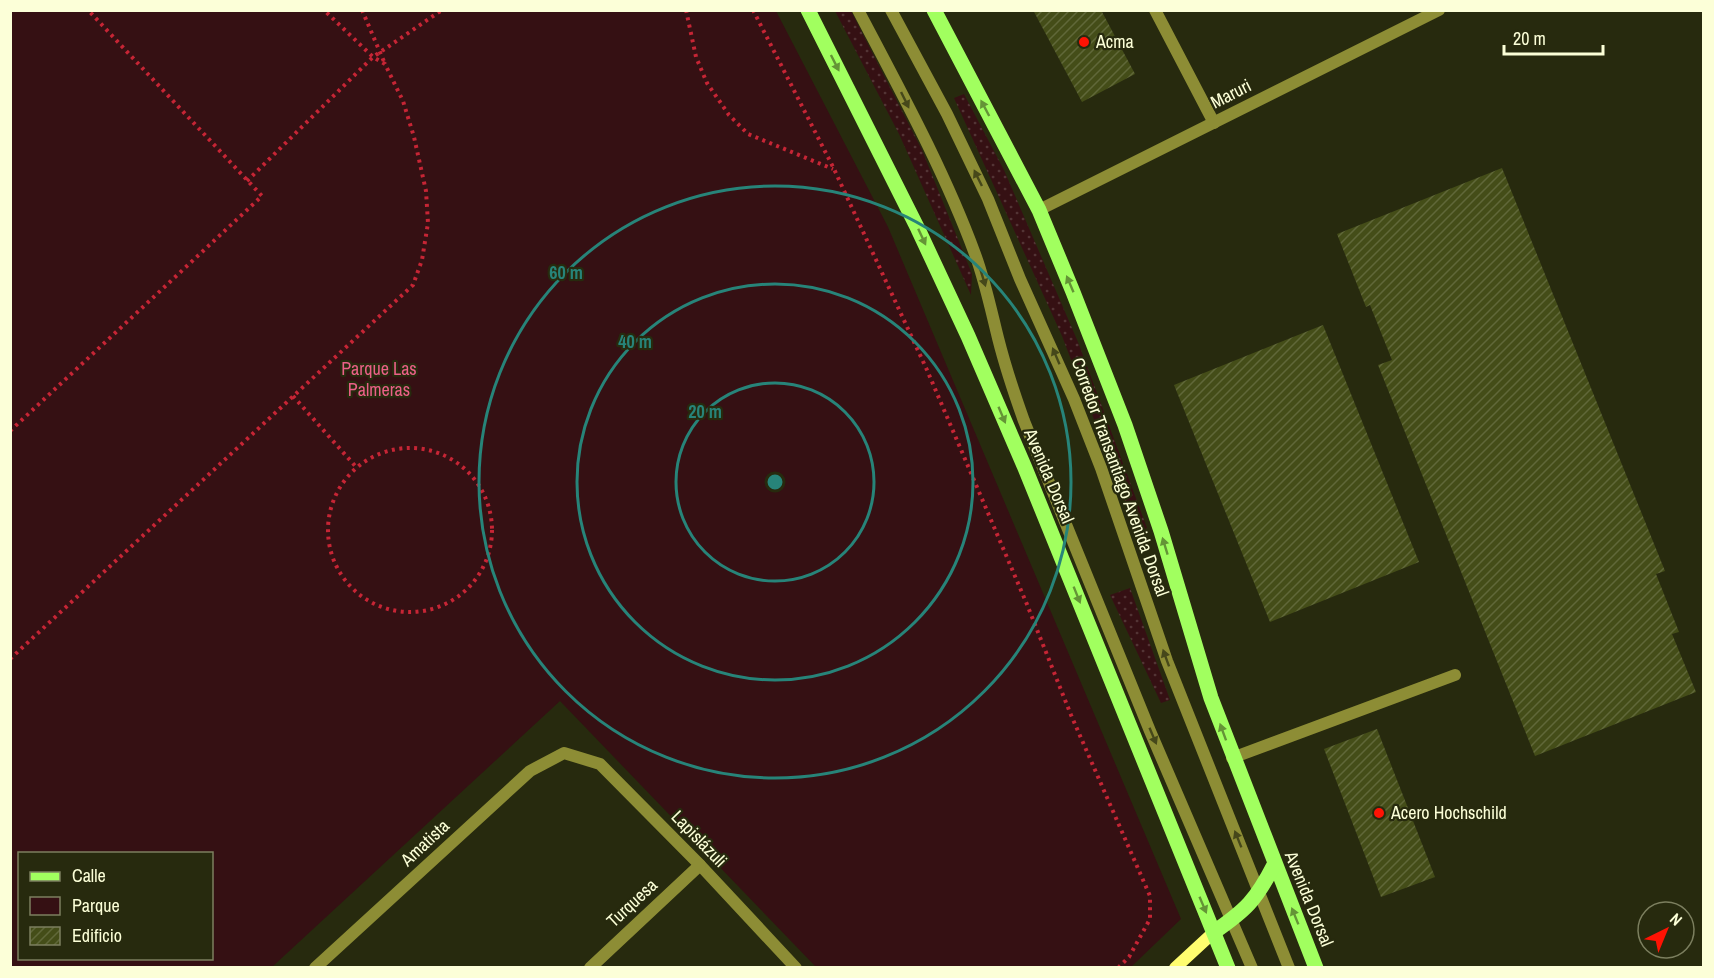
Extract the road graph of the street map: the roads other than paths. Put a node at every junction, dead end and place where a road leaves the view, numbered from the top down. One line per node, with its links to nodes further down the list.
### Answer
1 (808, 10): 17 (main road, Avenida Dorsal, one-way to 17)
2 (858, 10): 16 (street, one-way to 16)
3 (891, 10): 15 (street, Corredor Transantiago Avenida Dorsal, one-way to 3)
4 (934, 10): 9 (main road, Avenida Dorsal, one-way to 4)
5 (1155, 10): 8 (street)
6 (1439, 10): 7 (street, Maruri)
7 (1418, 15): 8 (street, Maruri)
8 (1214, 123): 9 (street, Maruri)
9 (1039, 210): 12 (main road, Avenida Dorsal, one-way to 9)
10 (1455, 675): 12 (street)
11 (564, 753): 13 (street, Lapislázuli); 18 (street, Amatista)
12 (1232, 758): 14 (main road, Avenida Dorsal)
13 (700, 865): 19 (street, Turquesa); 20 (street, Lapislázuli)
14 (1274, 865): 15 (main road); 25 (main road, Avenida Dorsal, one-way to 14)
15 (1259, 894): 16 (main road); 24 (street, Corredor Transantiago Avenida Dorsal)
16 (1232, 920): 17 (main road); 23 (street)
17 (1214, 932): 21 (street); 22 (main road, Avenida Dorsal)
18 (315, 968)
19 (590, 968)
20 (796, 968)
21 (1176, 968)
22 (1228, 968)
23 (1252, 968)
24 (1289, 968)
25 (1316, 968)

